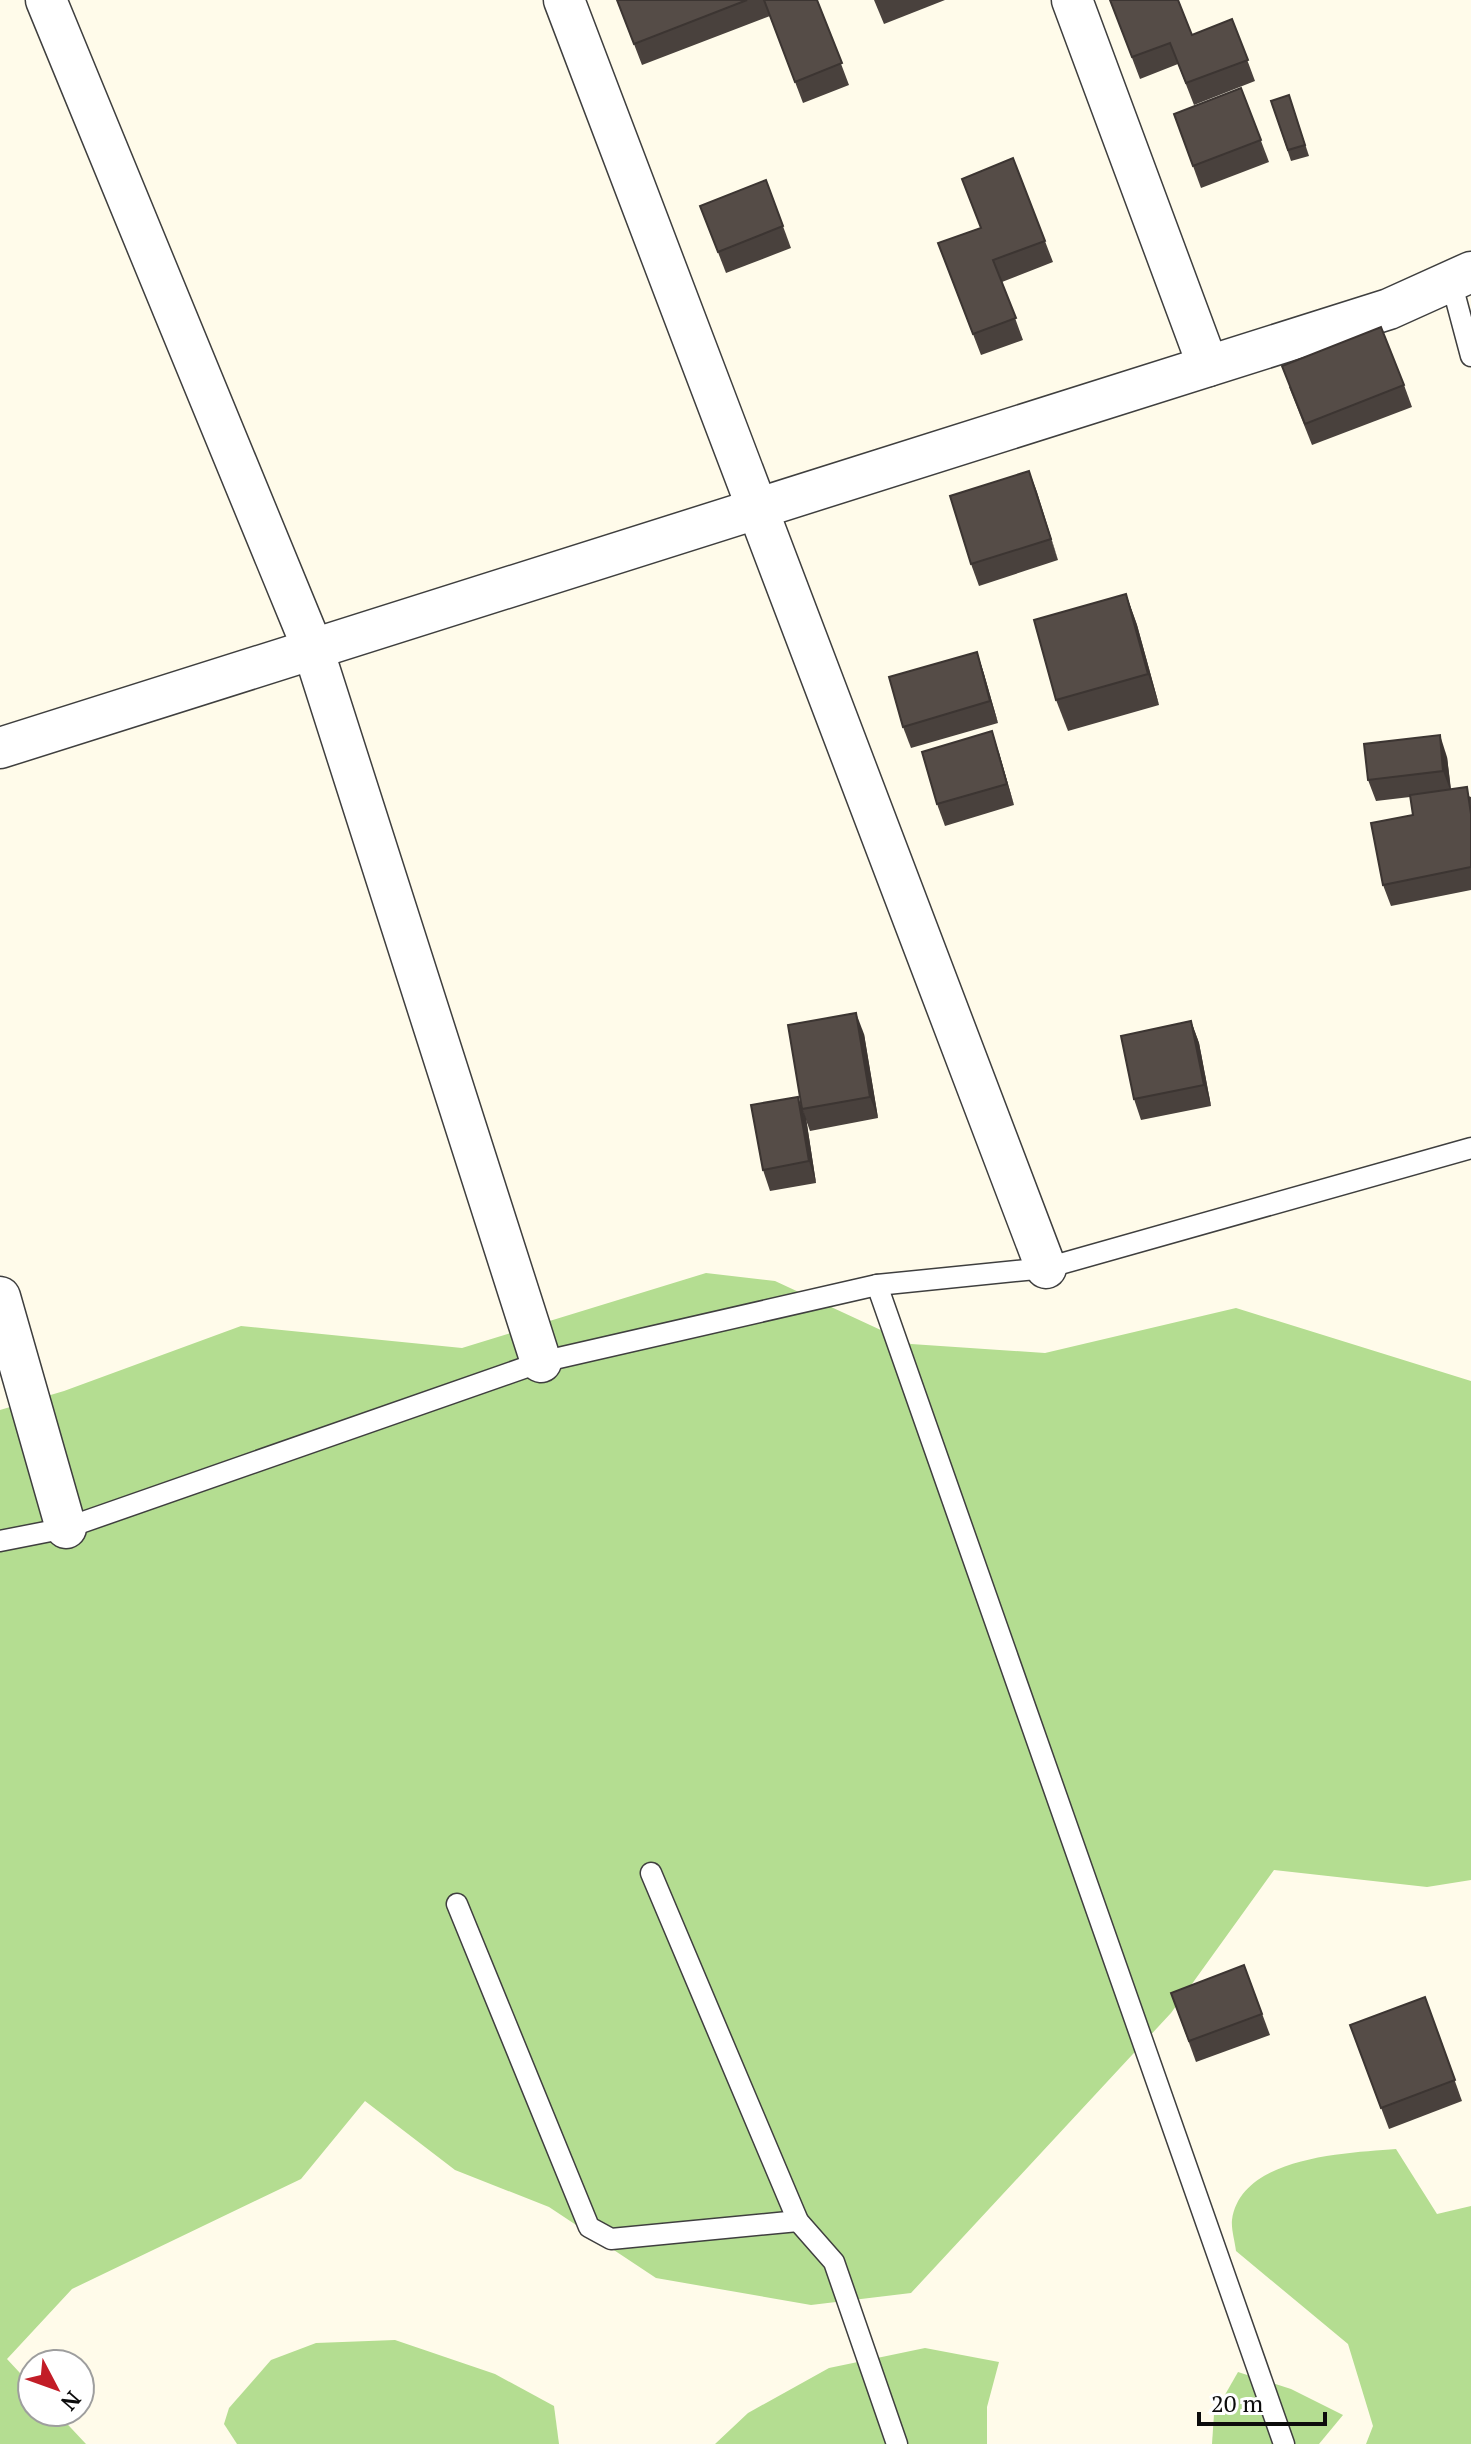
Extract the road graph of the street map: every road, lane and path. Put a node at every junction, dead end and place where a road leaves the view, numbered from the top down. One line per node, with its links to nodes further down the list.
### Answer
1 (46, 0): 8 (street)
2 (564, 0): 7 (street)
3 (1072, 0): 6 (street)
4 (1461, 276): 5 (lane); 6 (street)
5 (1471, 356)
6 (1208, 366): 7 (street)
7 (759, 508): 8 (street); 11 (street)
8 (313, 649): 9 (street); 14 (street)
9 (0, 748)
10 (1471, 1148): 11 (lane)
11 (1046, 1268): 12 (lane)
12 (877, 1285): 14 (lane); 21 (lane)
13 (0, 1297): 15 (street)
14 (541, 1362): 15 (lane)
15 (66, 1528): 16 (lane)
16 (0, 1541)
17 (651, 1873): 19 (lane)
18 (457, 1904): 19 (lane)
19 (798, 2221): 20 (lane)
20 (897, 2444)
21 (1284, 2444)

